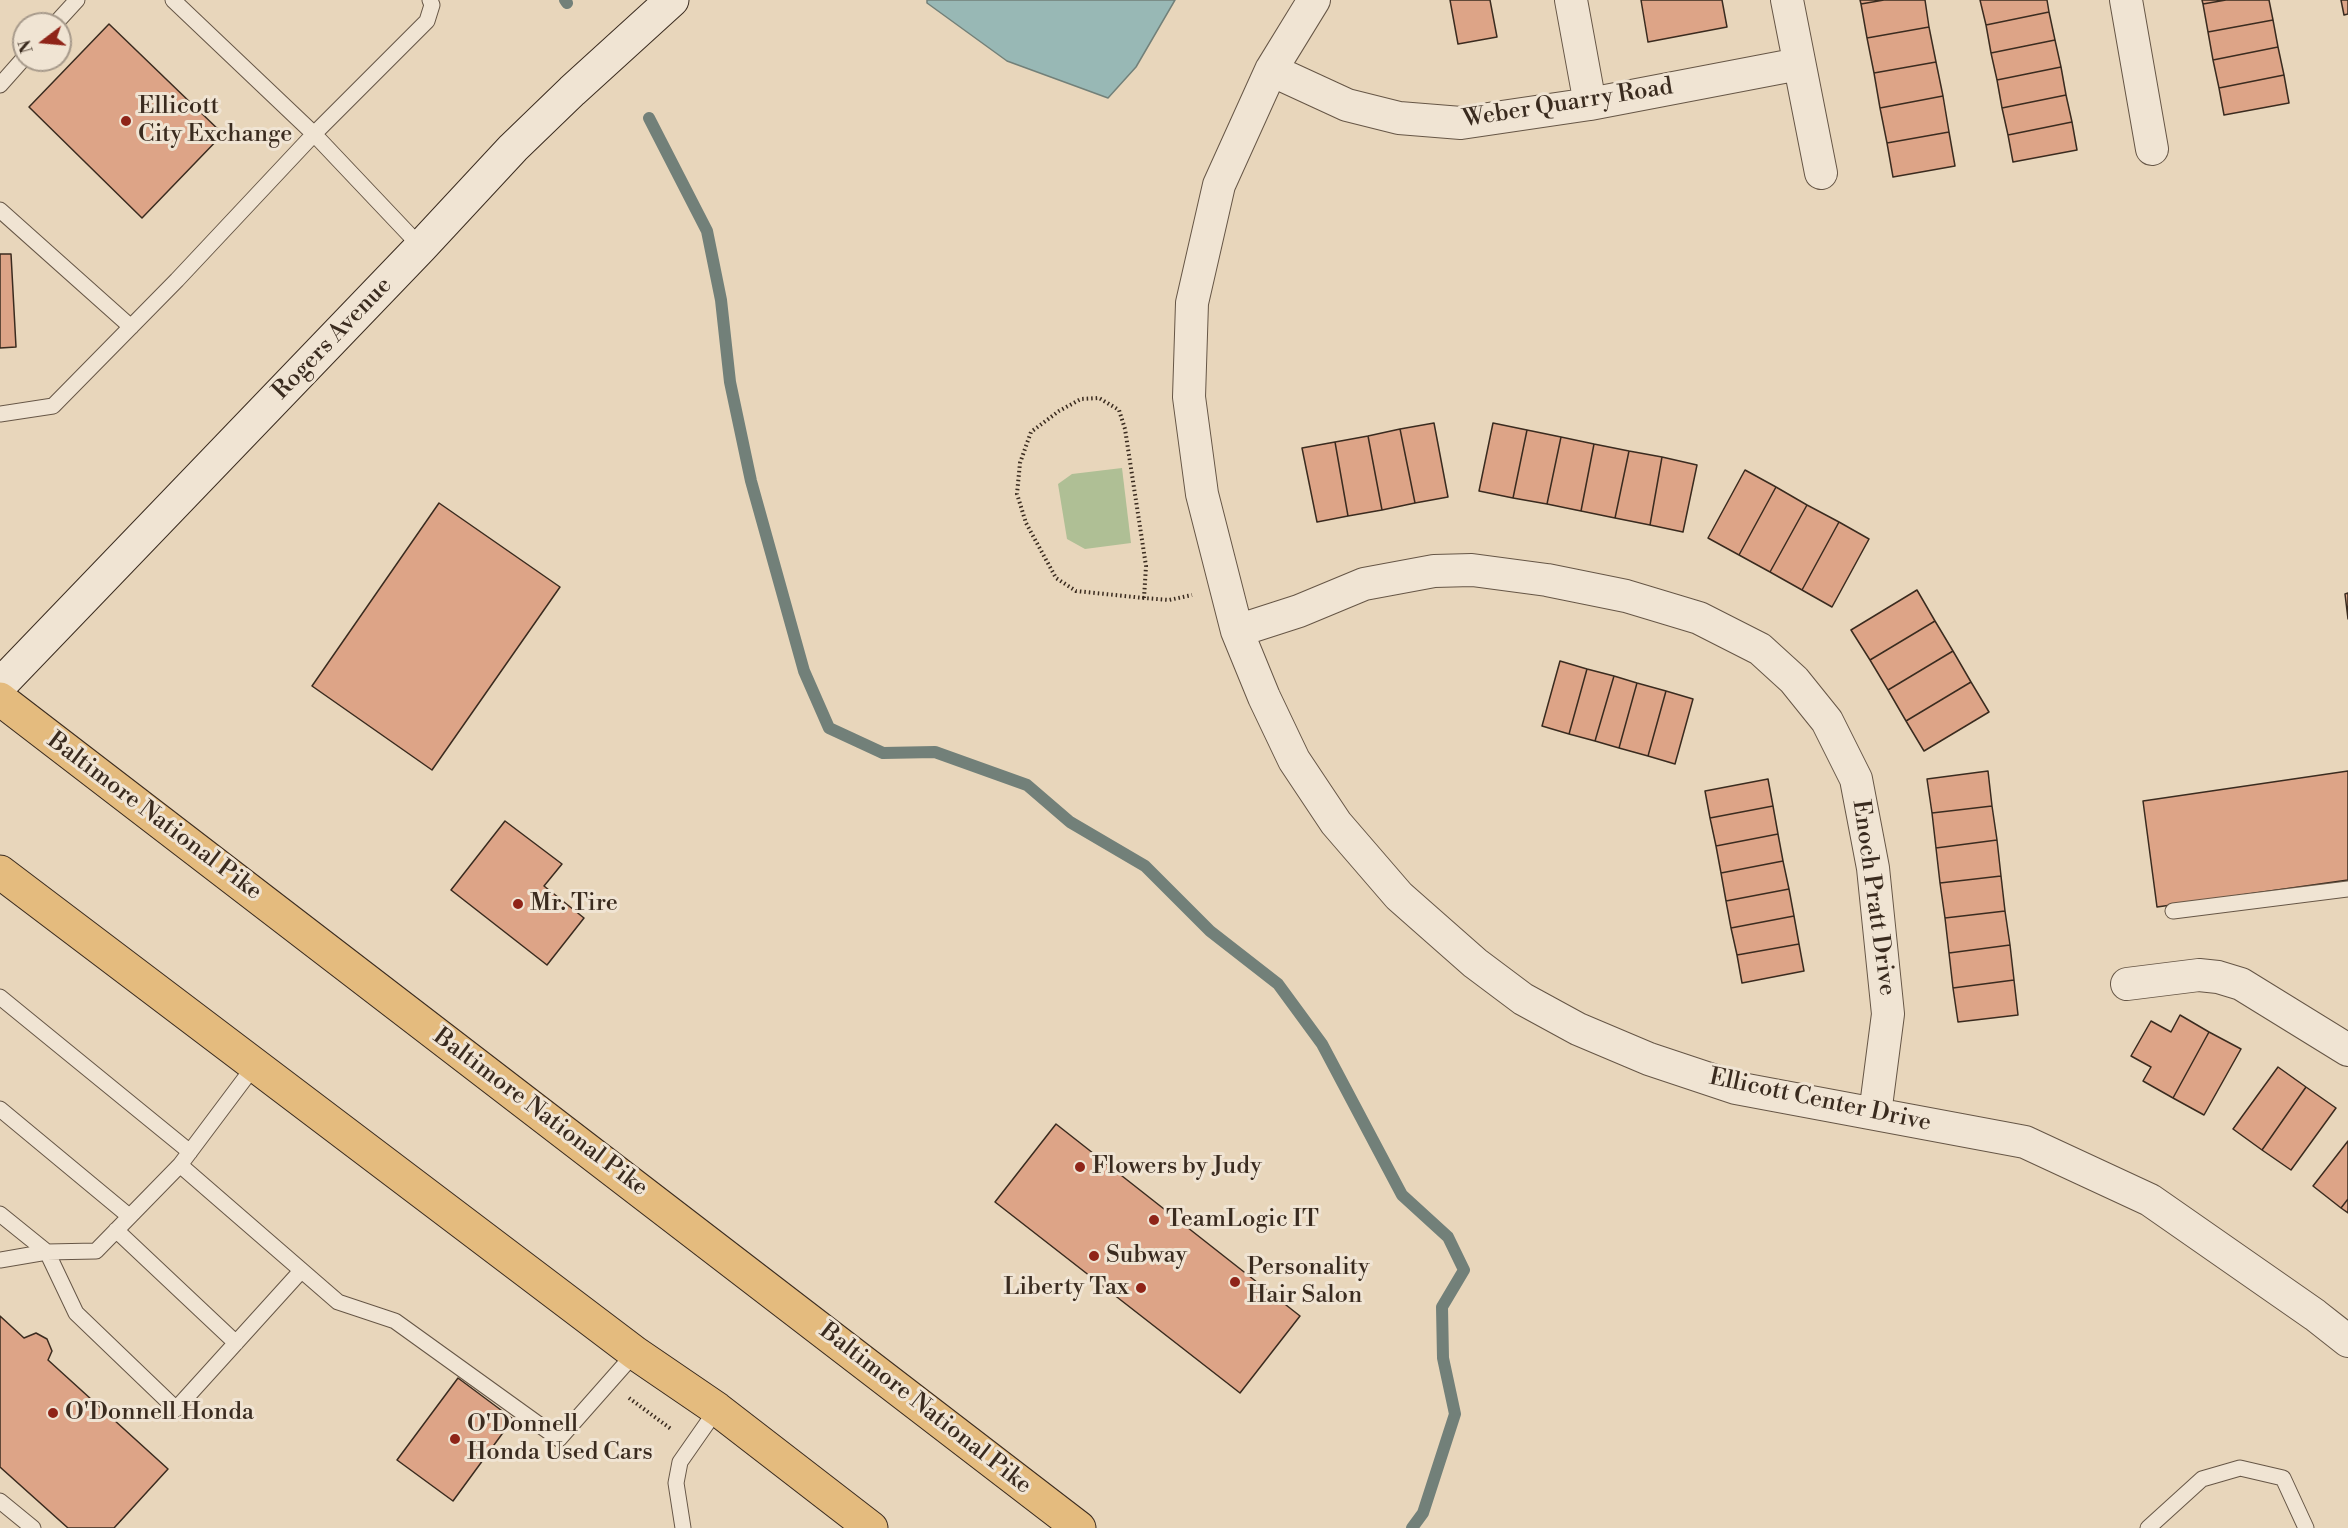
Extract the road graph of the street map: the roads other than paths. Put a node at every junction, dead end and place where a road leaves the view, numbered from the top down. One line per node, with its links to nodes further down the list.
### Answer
1 (77, 0): 9 (lane)
2 (173, 0): 15 (lane)
3 (430, 0): 15 (lane)
4 (672, 0): 19 (main road, Rogers Avenue)
5 (1314, 0): 11 (street, Ellicott Center Drive)
6 (1571, 0): 14 (street)
7 (1786, 0): 10 (street)
8 (2126, 0): 16 (street)
9 (66, 12)
10 (1799, 64): 14 (street, Weber Quarry Road); 17 (street)
11 (1272, 70): 14 (street, Weber Quarry Road); 22 (street, Ellicott Center Drive)
12 (12, 72): 13 (lane)
13 (0, 85)
14 (1590, 104)
15 (314, 134): 19 (lane); 20 (lane)
16 (2152, 149)
17 (1821, 173)
18 (0, 210): 20 (lane)
19 (422, 247): 23 (main road, Rogers Avenue)
20 (131, 327): 21 (lane)
21 (0, 414)
22 (1237, 631): 33 (street, Ellicott Center Drive); 33 (street, Enoch Pratt Drive)
23 (0, 685)
24 (0, 699): 50 (main road, Baltimore National Pike)
25 (0, 872): 31 (main road)
26 (2348, 889): 27 (lane)
27 (2173, 911)
28 (2127, 984): 30 (street)
29 (0, 997): 34 (lane)
30 (2348, 1050)
31 (255, 1065): 34 (lane); 44 (main road)
32 (0, 1109): 37 (lane)
33 (1875, 1114): 42 (street, Ellicott Center Drive)
34 (190, 1152): 35 (lane)
35 (180, 1165): 37 (lane); 41 (lane)
36 (0, 1214): 39 (lane)
37 (129, 1216): 38 (lane)
38 (116, 1230): 39 (lane); 43 (lane)
39 (47, 1252): 40 (lane); 43 (lane)
40 (0, 1260)
41 (301, 1271): 43 (lane); 44 (lane)
42 (2348, 1341)
43 (236, 1342)
44 (635, 1353): 45 (main road)
45 (717, 1409): 48 (lane); 49 (main road)
46 (0, 1501): 47 (lane)
47 (33, 1528)
48 (682, 1528)
49 (871, 1528)
50 (1079, 1528)
51 (2148, 1528): 52 (lane)
52 (2306, 1528)

